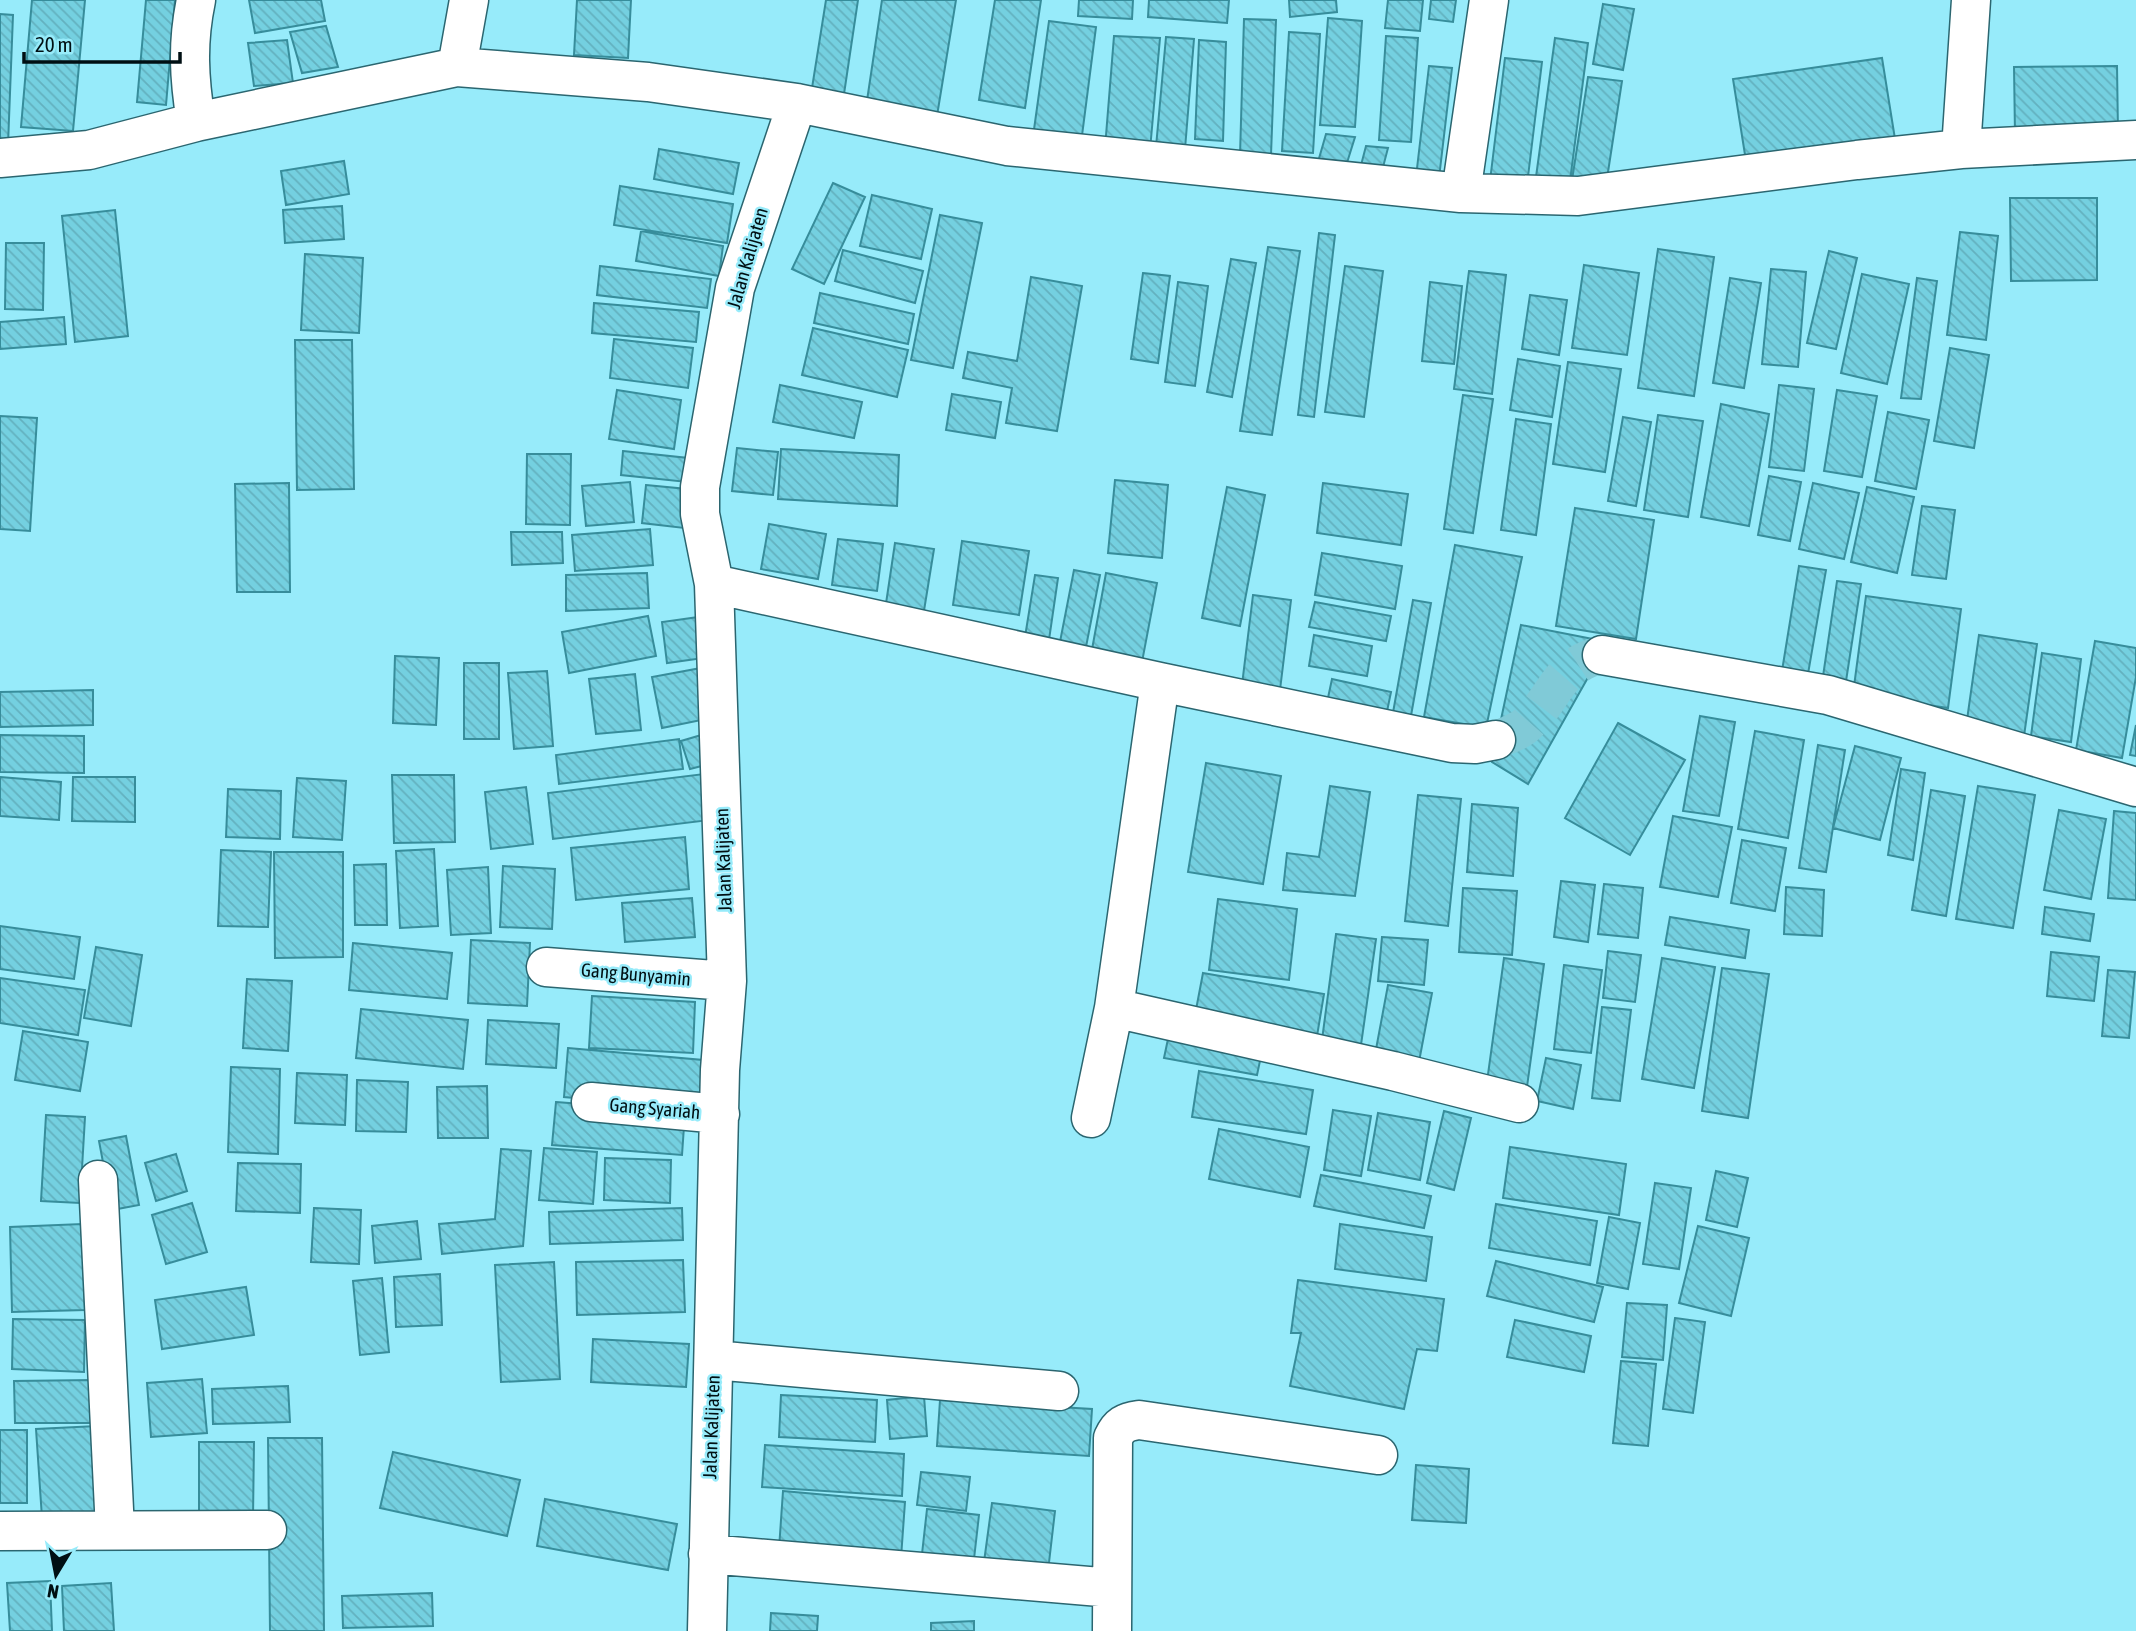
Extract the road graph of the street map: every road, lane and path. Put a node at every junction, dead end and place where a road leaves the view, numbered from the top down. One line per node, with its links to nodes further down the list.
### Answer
1 (196, 0): 7 (street)
2 (469, 0): 5 (street)
3 (1489, 0): 11 (street)
4 (1970, 0): 9 (street)
5 (457, 67): 6 (street); 7 (street)
6 (796, 103): 11 (street); 12 (street, Jalan Kalijaten)
7 (196, 121): 10 (street)
8 (2136, 141): 9 (street)
9 (1961, 149): 11 (street)
10 (0, 158)
11 (1461, 193)
12 (714, 584): 14 (street); 18 (street, Jalan Kalijaten)
13 (1602, 654): 16 (street)
14 (1160, 682): 15 (street); 19 (street)
15 (1496, 740)
16 (2136, 787)
17 (545, 967): 18 (street, Gang Bunyamin)
18 (727, 981): 22 (street, Jalan Kalijaten)
19 (1114, 1007): 21 (street); 23 (street)
20 (591, 1102): 22 (street, Gang Syariah)
21 (1519, 1102)
22 (720, 1114): 25 (street, Jalan Kalijaten)
23 (1091, 1118)
24 (98, 1180): 28 (street)
25 (714, 1360): 26 (street); 31 (street, Jalan Kalijaten)
26 (1059, 1391)
27 (1378, 1455): 32 (street)
28 (115, 1530): 29 (street); 30 (street)
29 (267, 1530)
30 (0, 1531)
31 (708, 1554): 32 (street); 33 (street, Jalan Kalijaten)
32 (1112, 1588): 34 (street)
33 (707, 1631)
34 (1112, 1631)

